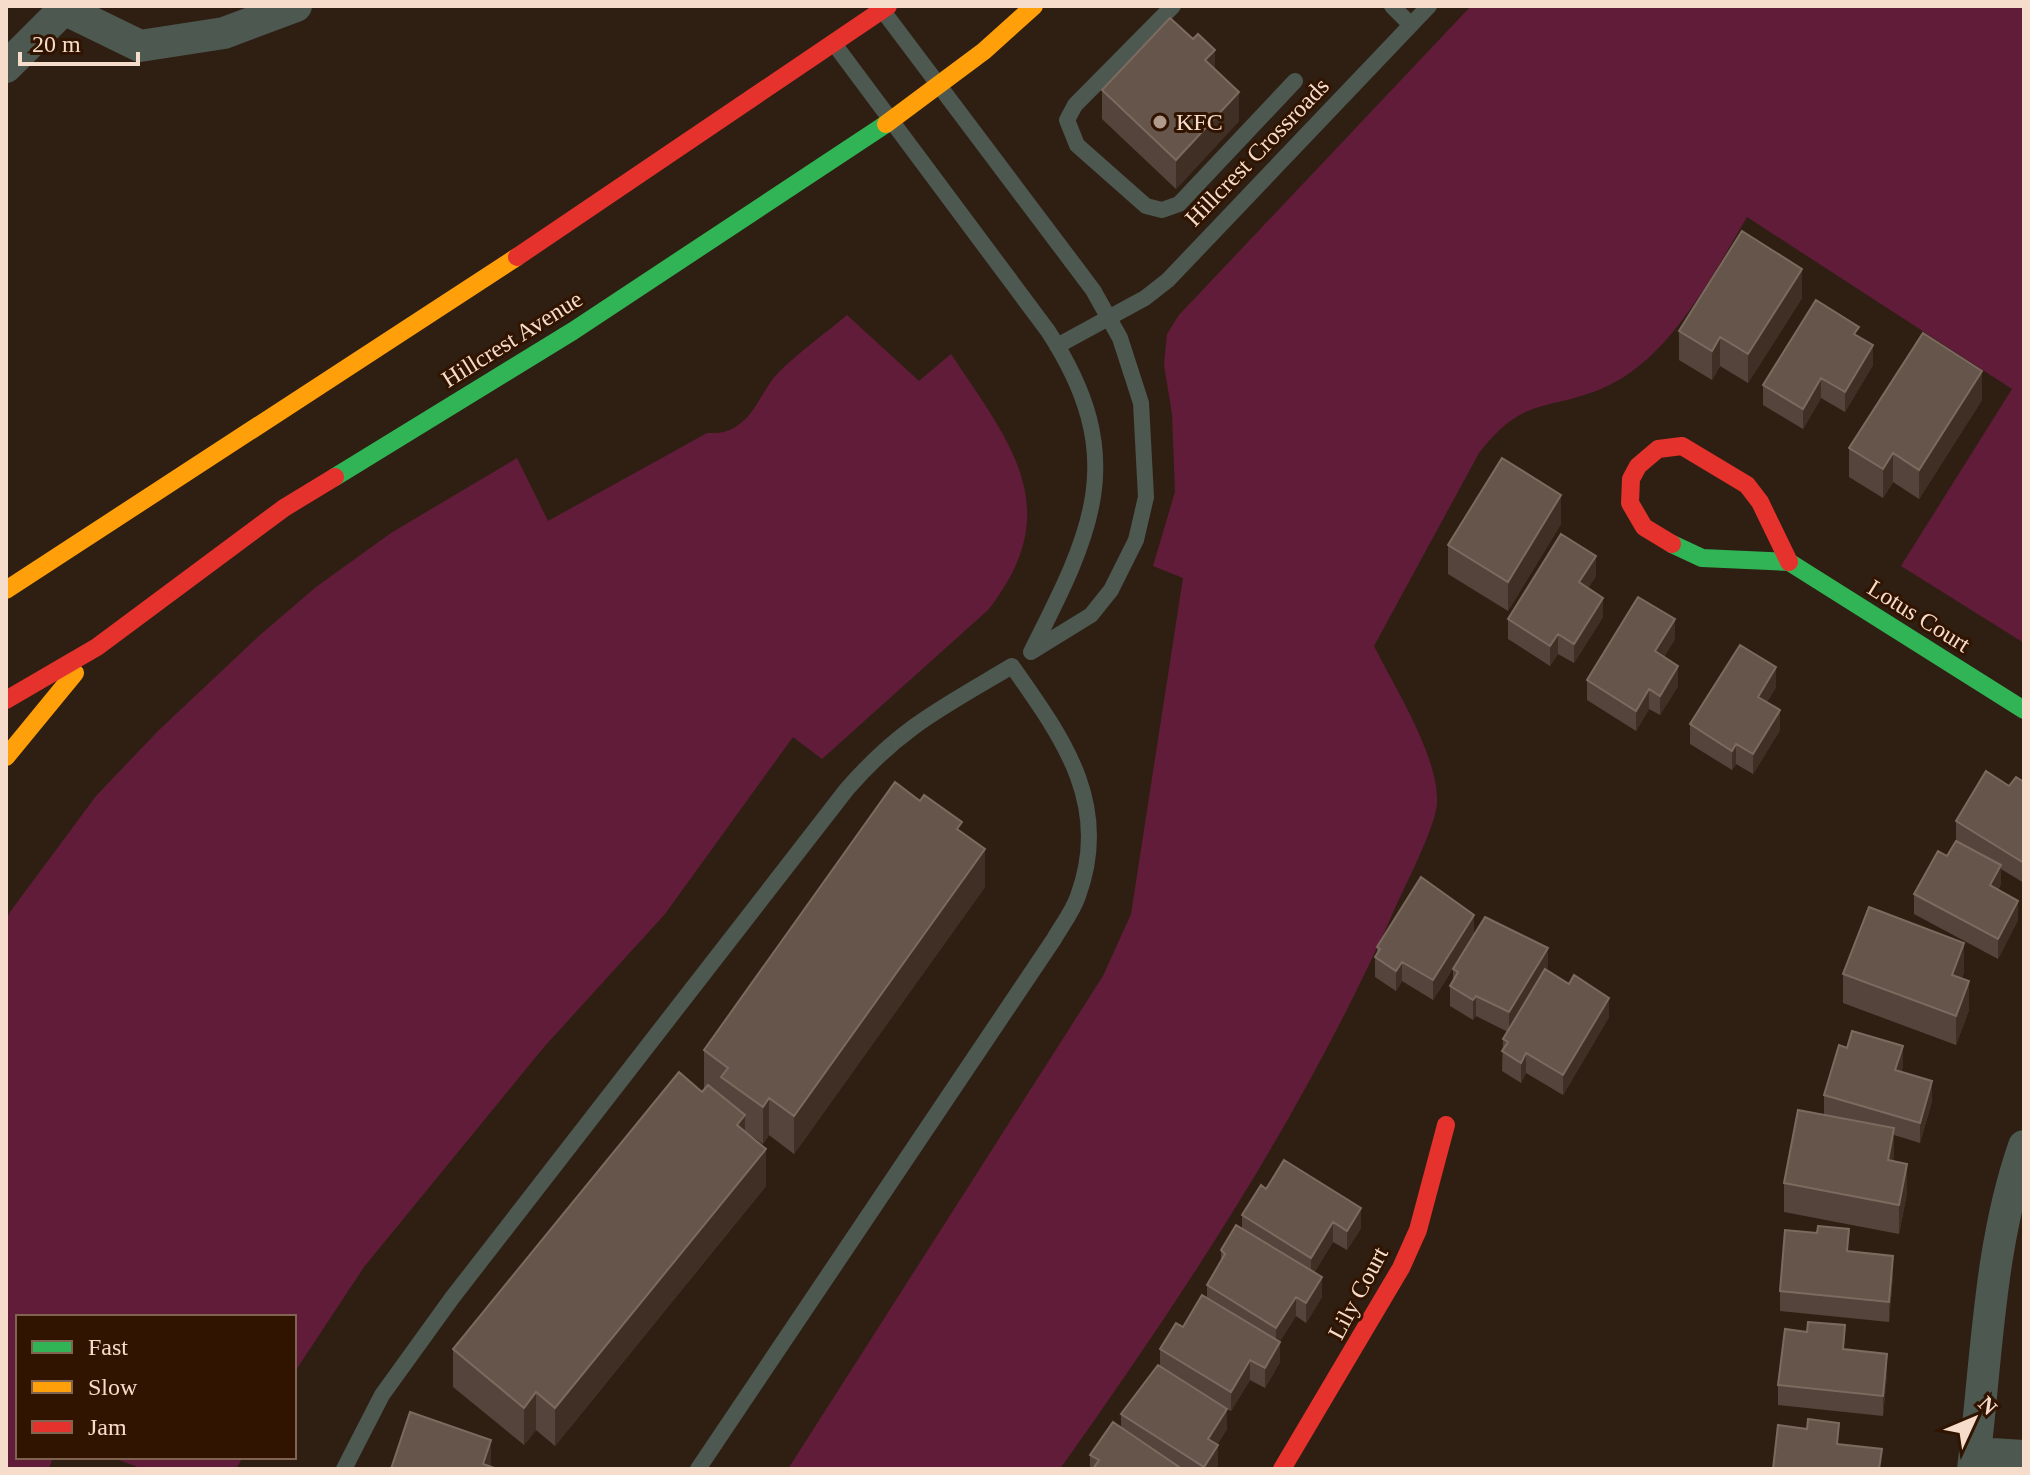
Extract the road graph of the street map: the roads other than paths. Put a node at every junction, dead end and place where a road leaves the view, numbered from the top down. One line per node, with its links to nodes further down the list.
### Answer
1 (296, 6): 6 (street)
2 (1034, 6): 12 (main road, Hillcrest Avenue)
3 (1173, 6): 11 (lane)
4 (1392, 6): 8 (lane)
5 (1429, 6): 8 (lane, Hillcrest Crossroads)
6 (60, 8): 10 (street)
7 (885, 8): 9 (main road); 12 (lane)
8 (1411, 25): 14 (lane, Hillcrest Crossroads)
9 (835, 45): 13 (lane); 17 (main road)
10 (6, 67)
11 (1295, 81)
12 (939, 87): 13 (main road, Hillcrest Avenue); 14 (lane)
13 (891, 121): 15 (lane); 18 (main road, Hillcrest Avenue)
14 (1109, 318): 15 (lane, Hillcrest Crossroads); 19 (lane)
15 (1057, 346): 19 (lane)
16 (1789, 562): 16 (main road, Lotus Court); 22 (main road, Lotus Court)
17 (6, 590)
18 (97, 647): 21 (main road, Hillcrest Avenue); 23 (main road)
19 (1031, 652): 20 (lane)
20 (1012, 666): 28 (lane); 29 (lane)
21 (6, 700)
22 (2024, 710)
23 (6, 757)
24 (1446, 1125): 30 (main road, Lily Court)
25 (2024, 1146): 27 (street)
26 (2024, 1456): 27 (street)
27 (1974, 1461)
28 (344, 1469)
29 (698, 1469)
30 (1282, 1469)

